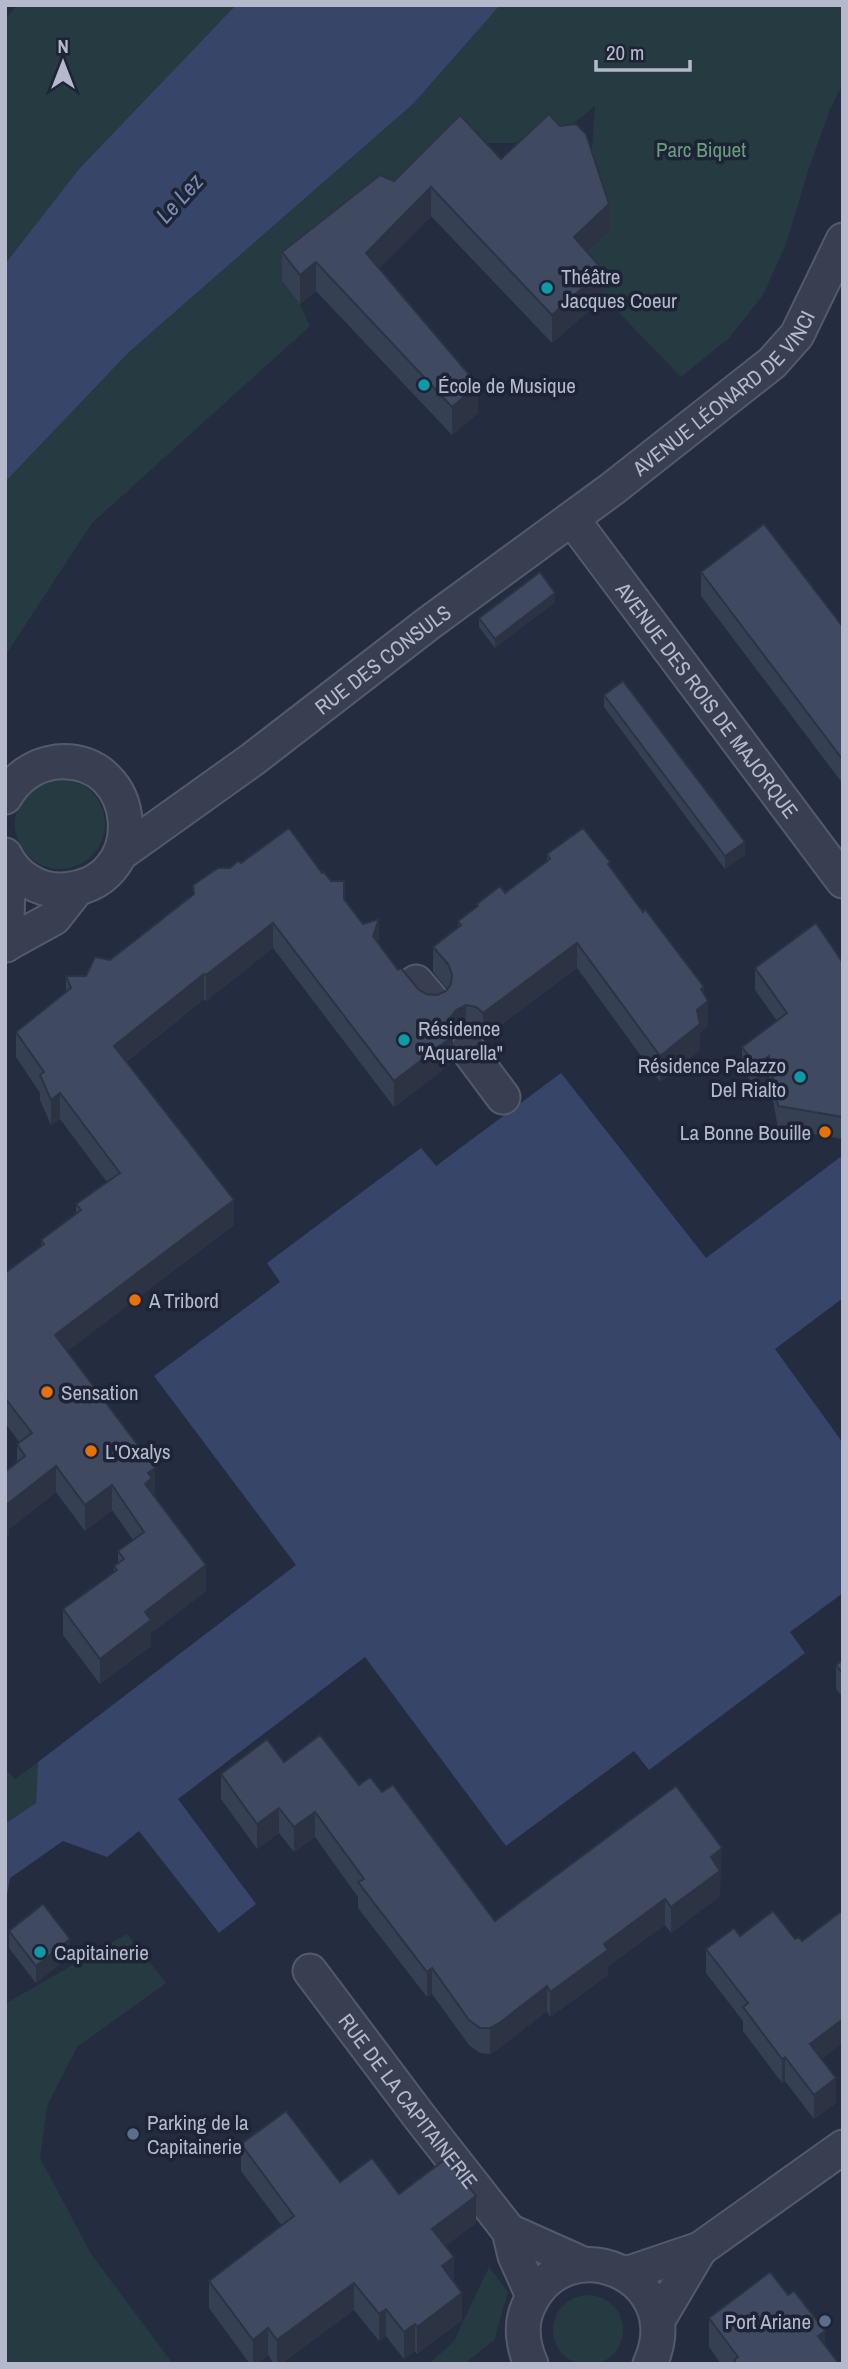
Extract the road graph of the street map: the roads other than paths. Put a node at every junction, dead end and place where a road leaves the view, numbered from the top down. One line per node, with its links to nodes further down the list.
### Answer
1 (843, 240): 2 (street, AVENUE LÉONARD DE VINCI)
2 (572, 519): 5 (street, RUE DES CONSULS); 8 (street, AVENUE DES ROIS DE MAJORQUE)
3 (118, 793): 4 (street); 5 (street, RUE DES CONSULS); 6 (street)
4 (5, 797)
5 (197, 801): 6 (street, RUE DES CONSULS)
6 (120, 854): 9 (street, RUE DES CONSULS)
7 (7, 860): 9 (street); 10 (street)
8 (843, 881)
9 (76, 889): 10 (street)
10 (5, 945)
11 (468, 1050): 12 (street)
12 (503, 1097)
13 (310, 1971): 15 (street, RUE DE LA CAPITAINERIE)
14 (843, 2147): 16 (street)
15 (509, 2231): 17 (street, RUE DE LA CAPITAINERIE); 19 (street, RUE DE LA CAPITAINERIE)
16 (700, 2249): 18 (street); 20 (street)
17 (583, 2264): 18 (street, RUE DE LA CAPITAINERIE); 19 (street)
18 (626, 2274): 20 (street)
19 (533, 2296): 21 (street)
20 (658, 2320): 22 (street)
21 (520, 2357)
22 (650, 2364)

